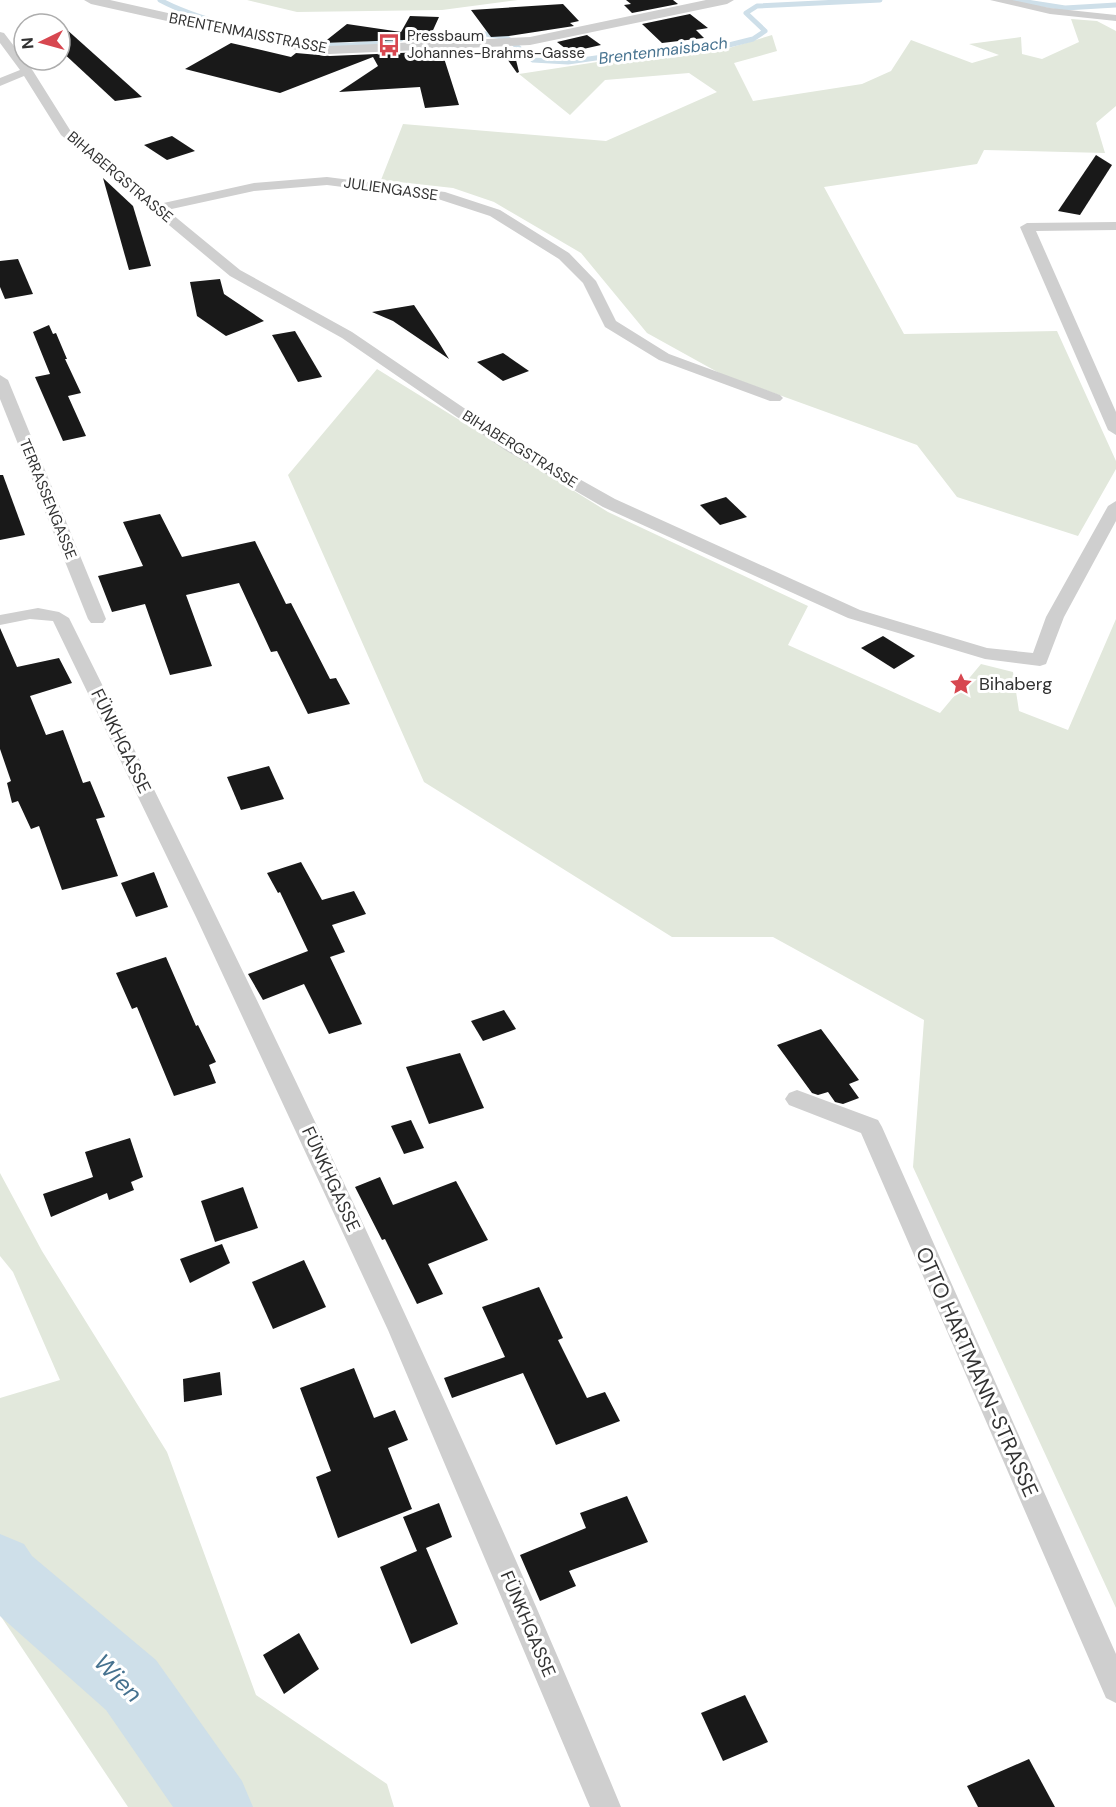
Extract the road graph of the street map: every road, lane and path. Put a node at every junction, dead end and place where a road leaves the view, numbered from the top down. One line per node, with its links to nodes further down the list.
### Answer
1 (91, 0): 2 (street, BRENTENMAISSTRASSE)
2 (727, 0)
3 (1001, 1): 4 (street)
4 (1116, 18)
5 (0, 35): 6 (street, BIHABERGSTRASSE)
6 (12, 51)
7 (25, 72): 9 (street)
8 (28, 72): 10 (street, BIHABERGSTRASSE)
9 (0, 82)
10 (156, 208): 13 (street, JULIENGASSE); 15 (street, BIHABERGSTRASSE)
11 (1116, 226): 14 (street)
12 (0, 380): 16 (street, TERRASSENGASSE)
13 (775, 398)
14 (1116, 430)
15 (1116, 506)
16 (97, 618)
17 (0, 620): 20 (street, FÜNKHGASSE)
18 (797, 1099): 19 (street, OTTO HARTMANN-STRASSE)
19 (1116, 1688)
20 (606, 1807)

